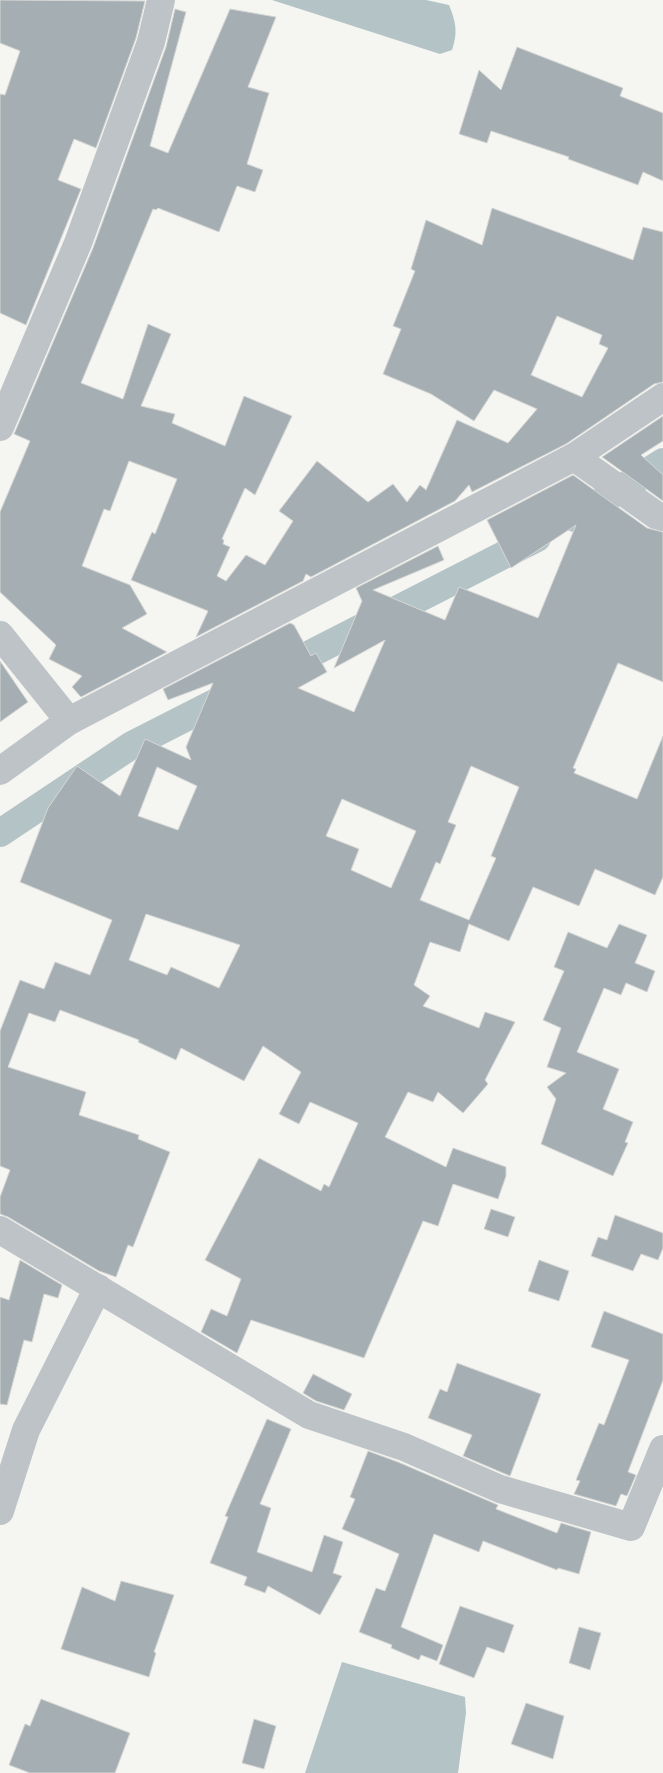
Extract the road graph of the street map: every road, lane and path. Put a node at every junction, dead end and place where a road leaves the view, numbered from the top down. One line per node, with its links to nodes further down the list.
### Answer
1 (161, 0): 3 (street)
2 (663, 397): 4 (street)
3 (0, 428)
4 (574, 457): 5 (street); 7 (street)
5 (663, 517)
6 (0, 635): 7 (street)
7 (69, 721): 8 (street)
8 (0, 771)
9 (0, 1230): 10 (street)
10 (98, 1288): 11 (street); 12 (street)
11 (663, 1450)
12 (0, 1511)

